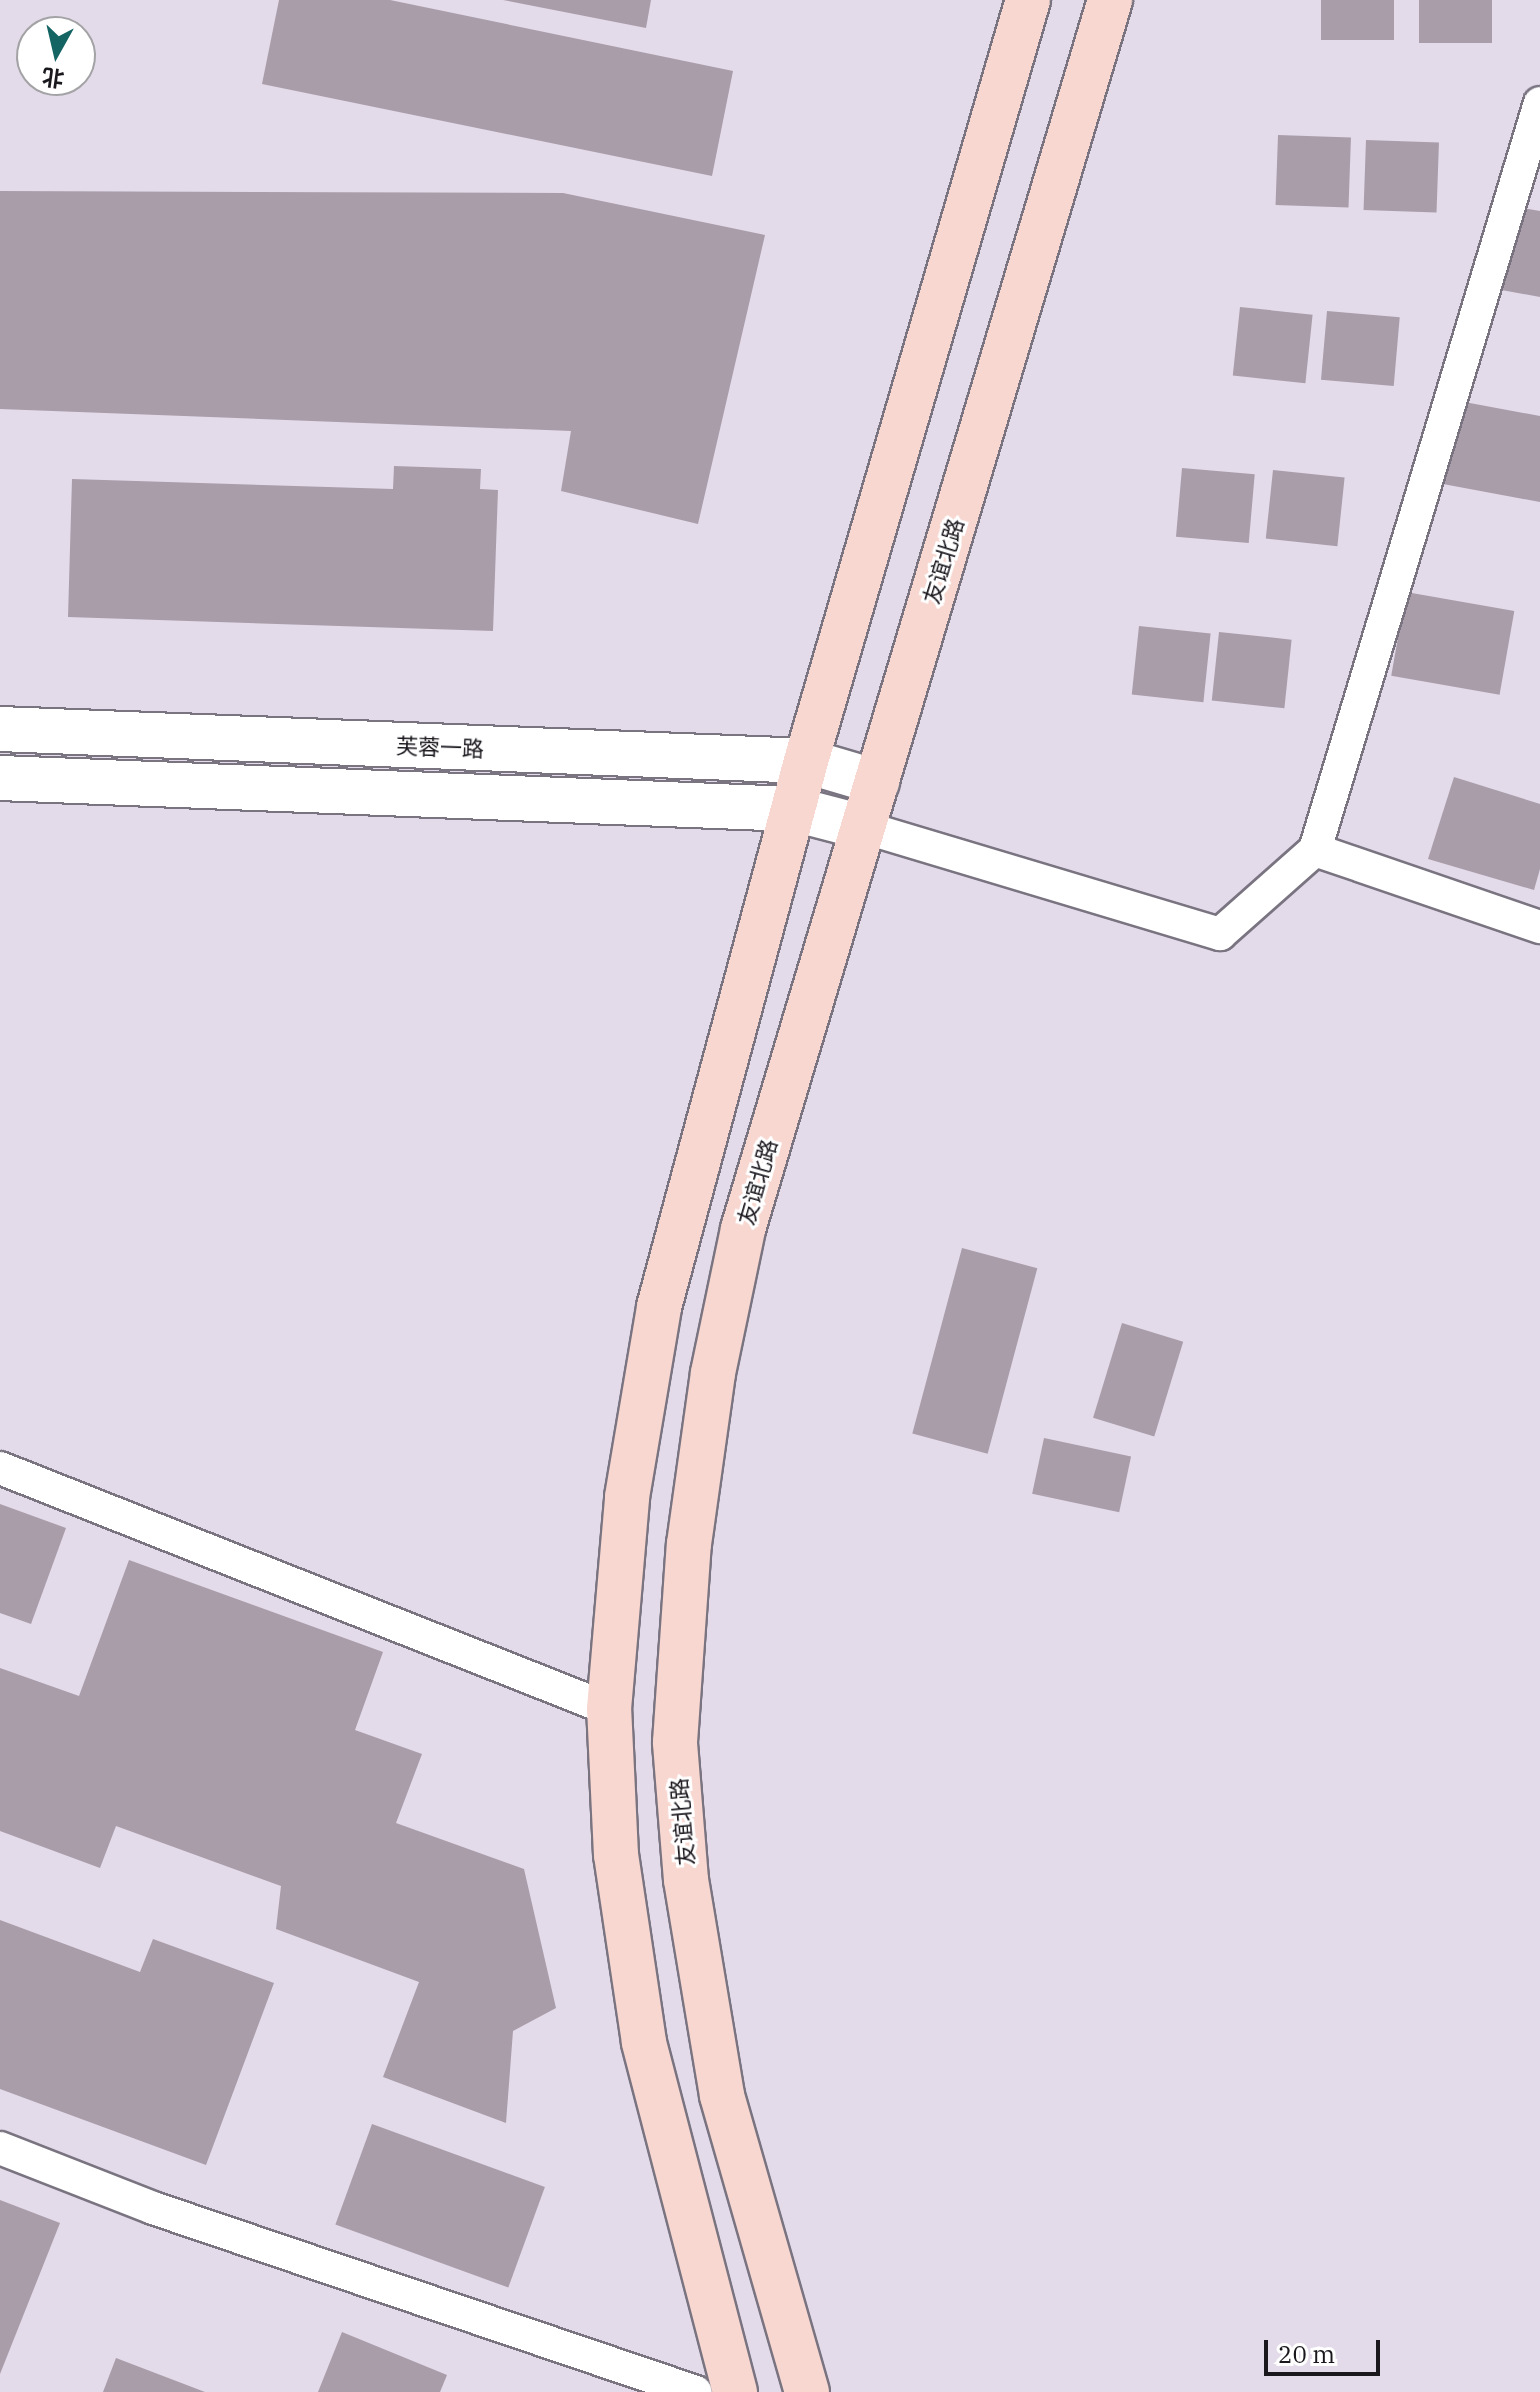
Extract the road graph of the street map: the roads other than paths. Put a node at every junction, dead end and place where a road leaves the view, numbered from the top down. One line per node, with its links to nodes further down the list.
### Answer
1 (1028, 0): 5 (main road)
2 (1110, 0): 7 (main road, 友谊北路)
3 (1540, 103): 10 (street)
4 (0, 729): 5 (street, 芙蓉一路)
5 (806, 761): 7 (street, 芙蓉一路); 8 (main road)
6 (0, 778): 8 (street)
7 (877, 782): 9 (main road, 友谊北路)
8 (794, 809): 9 (street); 13 (main road)
9 (863, 827): 10 (street); 17 (main road, 友谊北路)
10 (1315, 850): 11 (street)
11 (1540, 927)
12 (0, 1468): 13 (street)
13 (609, 1709): 16 (main road)
14 (0, 2148): 15 (street)
15 (696, 2392)
16 (735, 2392)
17 (807, 2392)

